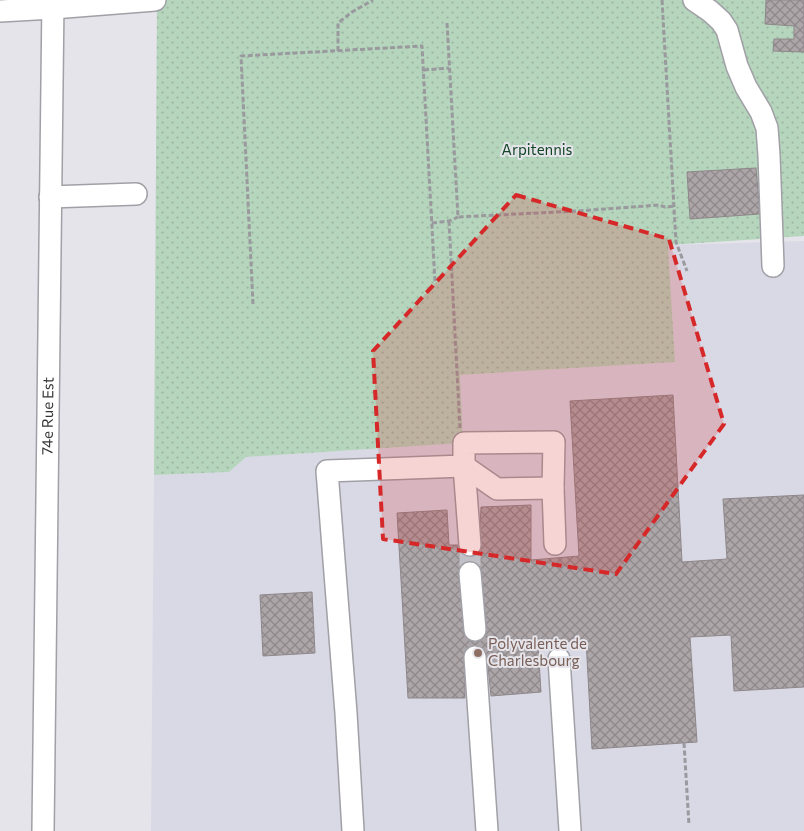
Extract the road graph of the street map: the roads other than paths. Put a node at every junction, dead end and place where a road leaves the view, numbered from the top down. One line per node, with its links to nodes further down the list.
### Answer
1 (155, 0): 3 (street)
2 (694, 0): 7 (street)
3 (53, 4): 4 (street); 6 (street, 74e Rue Est)
4 (0, 11)
5 (136, 194): 6 (street)
6 (50, 196): 17 (street, 74e Rue Est)
7 (773, 266)
8 (464, 466): 9 (street); 9 (street); 11 (street); 18 (street)
9 (553, 488): 10 (street)
10 (555, 544)
11 (470, 545)
12 (470, 573): 13 (street)
13 (475, 630)
14 (475, 657): 19 (street)
15 (559, 659): 16 (street)
16 (570, 830)
17 (43, 831)
18 (353, 831)
19 (487, 831)

